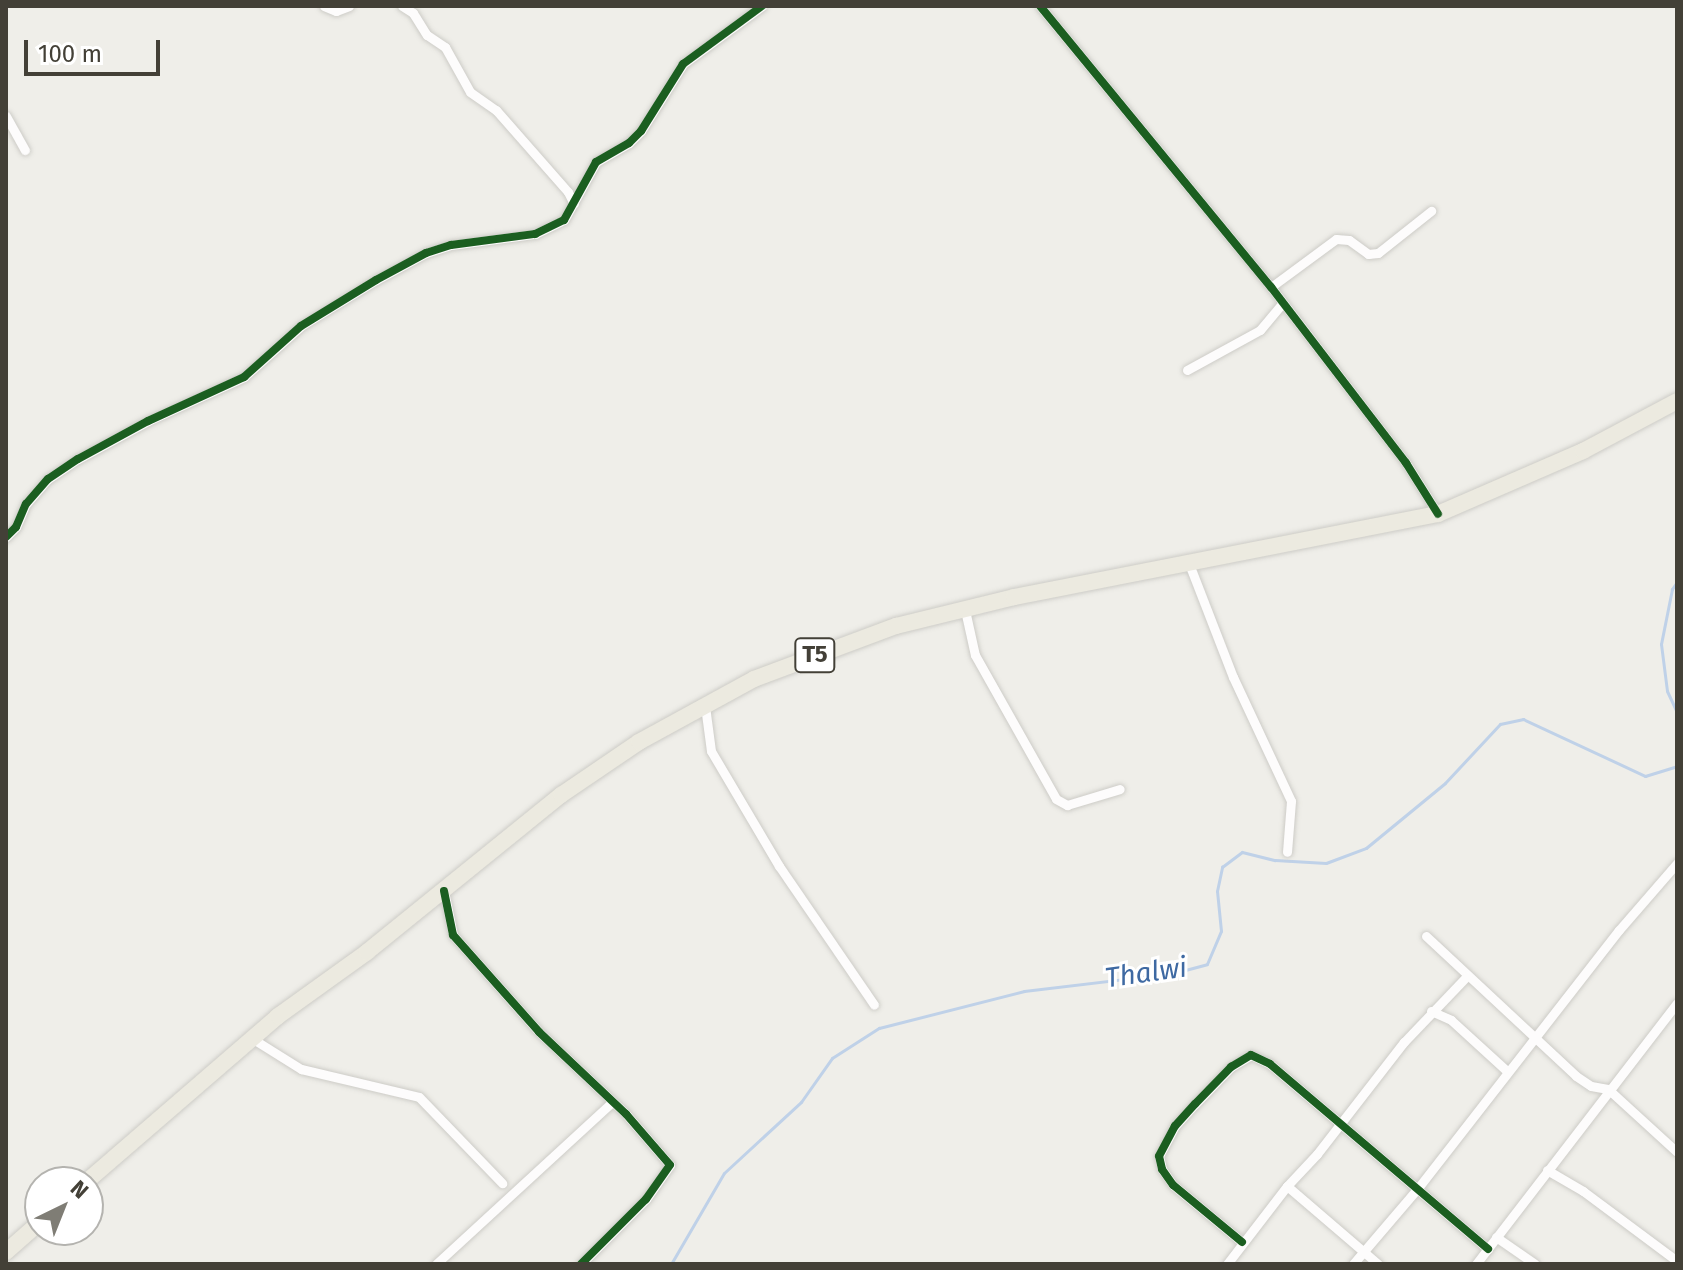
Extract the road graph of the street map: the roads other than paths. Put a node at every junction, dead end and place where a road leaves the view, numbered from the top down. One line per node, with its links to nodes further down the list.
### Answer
1 (324, 6): 2 (street)
2 (349, 6)
3 (402, 6): 8 (street)
4 (762, 6): 8 (street)
5 (1040, 6): 10 (street)
6 (6, 116): 7 (street)
7 (25, 150)
8 (574, 204): 15 (street)
9 (1431, 211): 10 (street)
10 (1271, 287): 11 (street)
11 (1283, 303): 12 (street); 14 (street)
12 (1187, 370)
13 (1677, 401): 14 (highway, T5)
14 (1438, 514): 16 (highway, T5)
15 (6, 537)
16 (1188, 561): 17 (highway, T5); 20 (street)
17 (965, 610): 18 (highway, T5); 19 (street)
18 (705, 706): 22 (highway, T5); 26 (street)
19 (1120, 789)
20 (1287, 852)
21 (1677, 863): 28 (street)
22 (444, 891): 29 (highway, T5); 32 (street)
23 (1426, 936): 24 (street)
24 (1467, 976): 27 (street); 28 (street)
25 (1677, 1003): 31 (street)
26 (874, 1005)
27 (1431, 1011): 30 (street); 33 (street)
28 (1536, 1037): 30 (street); 31 (street)
29 (253, 1039): 35 (highway, T5); 37 (street)
30 (1508, 1072): 39 (street)
31 (1608, 1089): 34 (street); 36 (street)
32 (612, 1102): 47 (street); 48 (street)
33 (1340, 1126): 38 (street); 39 (street); 42 (street)
34 (1677, 1152)
35 (104, 1167)
36 (1547, 1170): 41 (street); 46 (street)
37 (502, 1183)
38 (1287, 1186): 42 (street); 45 (street)
39 (1418, 1188): 43 (street); 45 (street)
40 (24, 1236): 44 (highway)
41 (1496, 1237): 43 (street); 53 (street)
42 (1242, 1242): 49 (street)
43 (1488, 1249): 52 (street)
44 (6, 1252)
45 (1364, 1252): 50 (street); 51 (street)
46 (1677, 1261)
47 (436, 1264)
48 (581, 1264)
49 (1227, 1264)
50 (1353, 1264)
51 (1378, 1264)
52 (1476, 1264)
53 (1535, 1264)

